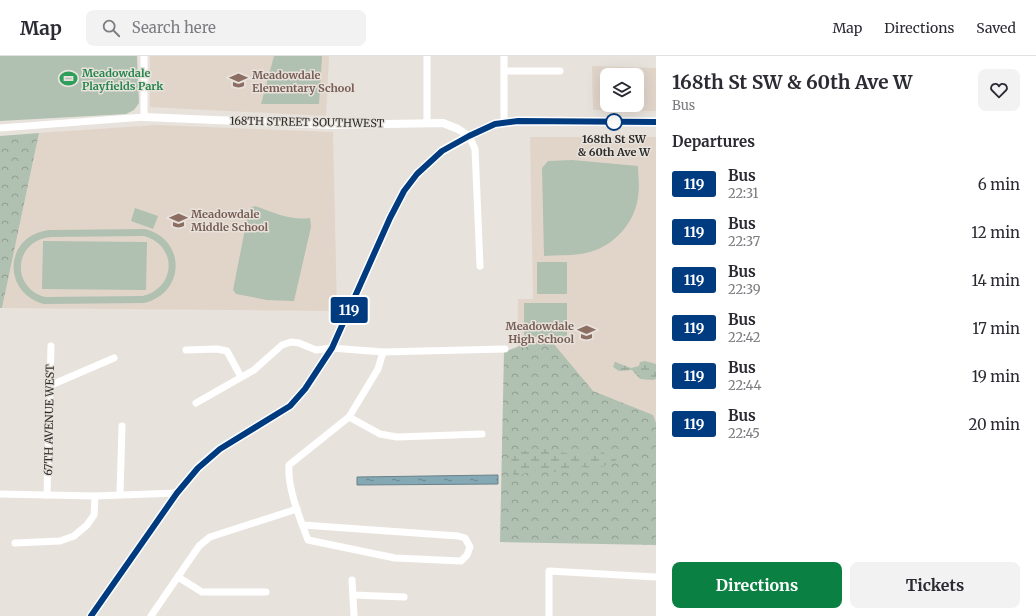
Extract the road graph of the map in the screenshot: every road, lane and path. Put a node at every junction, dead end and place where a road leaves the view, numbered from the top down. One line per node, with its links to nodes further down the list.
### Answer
1 (144, 56): 6 (street)
2 (427, 56): 9 (street)
3 (504, 56): 4 (street)
4 (504, 71): 5 (street); 7 (street)
5 (560, 71)
6 (144, 117): 9 (street, 168TH STREET SOUTHWEST); 10 (street, 168TH STREET SOUTHWEST)
7 (504, 122): 8 (main road); 11 (main road)
8 (656, 122)
9 (427, 123): 11 (street, 168TH STREET SOUTHWEST)
10 (0, 128)
11 (469, 136): 12 (street); 14 (main road)
12 (480, 266)
13 (51, 346): 20 (street, 67TH AVENUE WEST)
14 (332, 348): 17 (street); 19 (street); 25 (main road)
15 (505, 349): 17 (street)
16 (186, 350): 19 (street)
17 (383, 352): 22 (street)
18 (114, 358): 20 (street)
19 (242, 377): 21 (street)
20 (49, 386): 28 (street, 67TH AVENUE WEST)
21 (196, 404)
22 (349, 416): 24 (street); 30 (street)
23 (122, 426): 27 (street)
24 (482, 434)
25 (177, 493): 27 (street); 39 (main road)
26 (0, 494): 28 (street)
27 (120, 494): 29 (street)
28 (47, 495): 29 (street)
29 (95, 496): 32 (street)
30 (297, 509): 31 (street); 33 (street)
31 (302, 525): 31 (street)
32 (15, 543)
33 (178, 576): 36 (street); 40 (street)
34 (656, 577): 42 (street)
35 (352, 580): 37 (street)
36 (266, 592)
37 (353, 595): 38 (street); 41 (street)
38 (404, 597)
39 (91, 616)
40 (150, 616)
41 (354, 616)
42 (549, 616)

